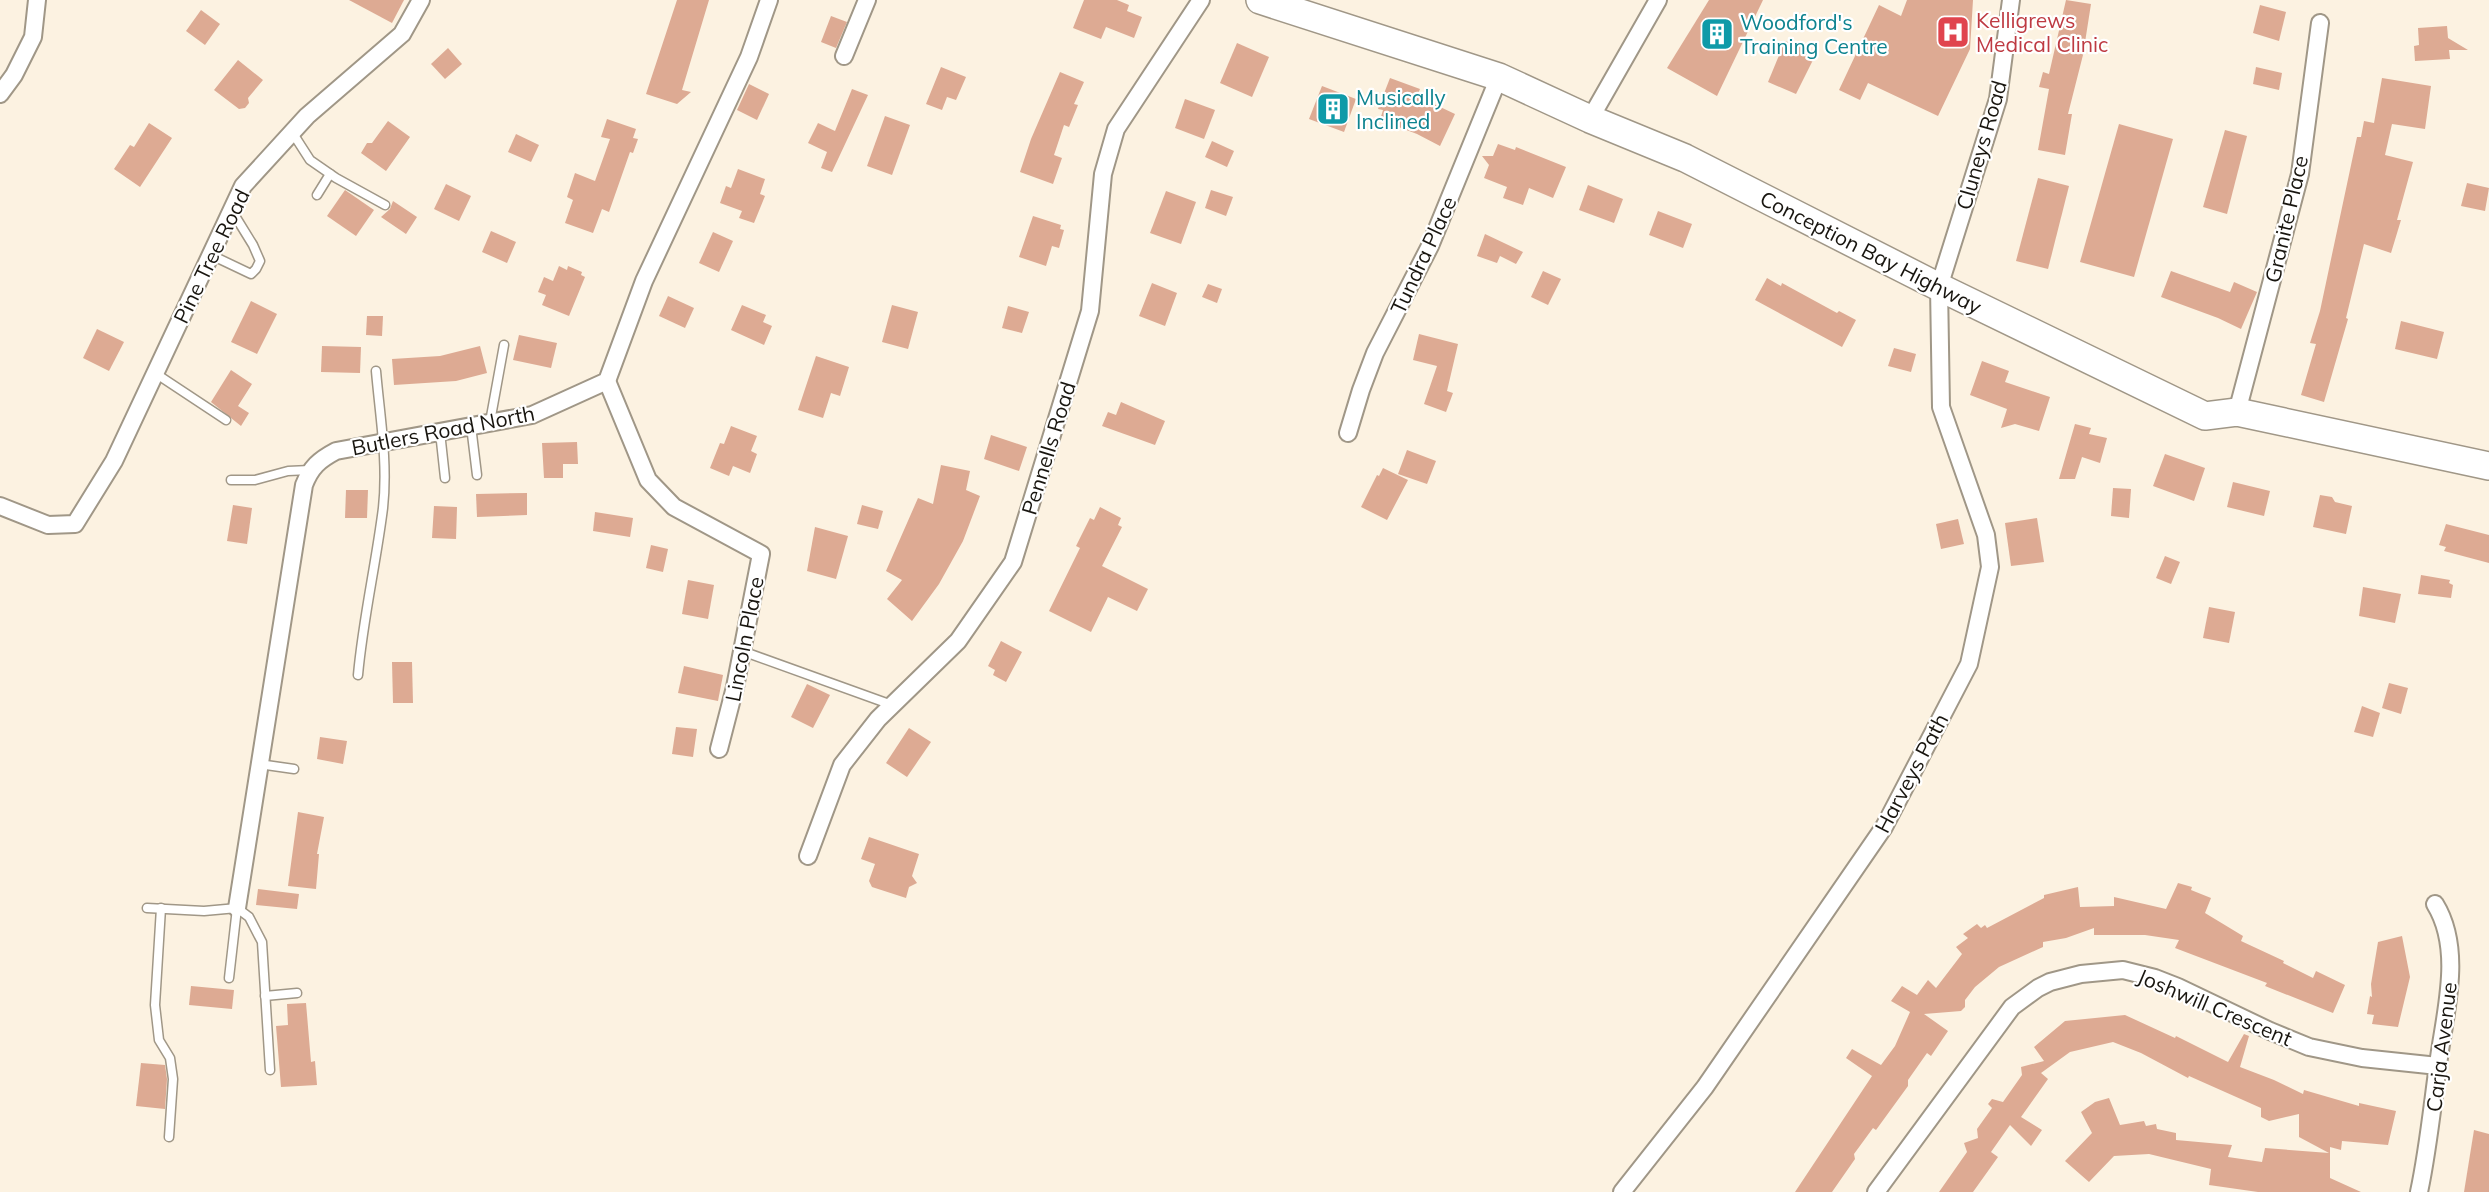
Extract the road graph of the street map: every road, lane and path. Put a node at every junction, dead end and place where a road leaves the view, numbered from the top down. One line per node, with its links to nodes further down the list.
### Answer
1 (37, 0): 12 (street)
2 (421, 0): 14 (street, Pine Tree Road)
3 (769, 0): 24 (street)
4 (867, 0): 10 (street)
5 (1201, 0): 40 (street, Pennells Road)
6 (1260, 0): 11 (main road, Conception Bay Highway)
7 (1658, 0): 13 (street)
8 (2011, 0): 20 (street, Cluneys Road)
9 (2320, 23): 25 (street, Granite Place)
10 (844, 56)
11 (1499, 77): 13 (main road, Conception Bay Highway); 30 (street, Tundra Place)
12 (0, 94)
13 (1590, 119): 20 (main road, Conception Bay Highway)
14 (292, 132): 15 (lane); 18 (street, Pine Tree Road)
15 (330, 174): 16 (lane); 17 (lane)
16 (317, 195)
17 (386, 205)
18 (232, 211): 19 (street, Pine Tree Road); 19 (lane)
19 (211, 255): 23 (street, Pine Tree Road)
20 (1939, 287): 25 (main road, Conception Bay Highway); 55 (street, Harveys Path)
21 (504, 345): 27 (lane)
22 (376, 371): 31 (lane)
23 (155, 374): 26 (lane); 37 (street, Pine Tree Road)
24 (607, 381): 27 (street, Butlers Road North); 38 (street, Lincoln Place)
25 (2237, 412): 32 (main road, Conception Bay Highway)
26 (226, 420)
27 (490, 422): 28 (street, Butlers Road North)
28 (471, 426): 29 (street, Butlers Road North); 34 (lane)
29 (440, 432): 31 (street, Butlers Road North); 35 (lane)
30 (1348, 433)
31 (385, 442): 33 (street, Butlers Road North); 39 (lane)
32 (2489, 466)
33 (310, 470): 36 (lane); 42 (street)
34 (477, 475)
35 (445, 478)
36 (231, 480)
37 (0, 506)
38 (742, 651): 40 (lane); 41 (street, Lincoln Place)
39 (358, 675)
40 (892, 705): 44 (street, Pennells Road)
41 (719, 749)
42 (260, 764): 43 (lane); 48 (street)
43 (294, 770)
44 (808, 856)
45 (2435, 904): 52 (street, Carja Avenue)
46 (147, 908): 47 (lane)
47 (161, 908): 48 (lane); 54 (lane)
48 (237, 908): 49 (lane); 51 (lane)
49 (229, 978)
50 (297, 993): 51 (lane)
51 (265, 996): 53 (lane)
52 (2438, 1066): 56 (street, Joshwill Crescent); 57 (street, Carja Avenue)
53 (270, 1070)
54 (169, 1137)
55 (1622, 1192)
56 (1876, 1192)
57 (2419, 1192)

